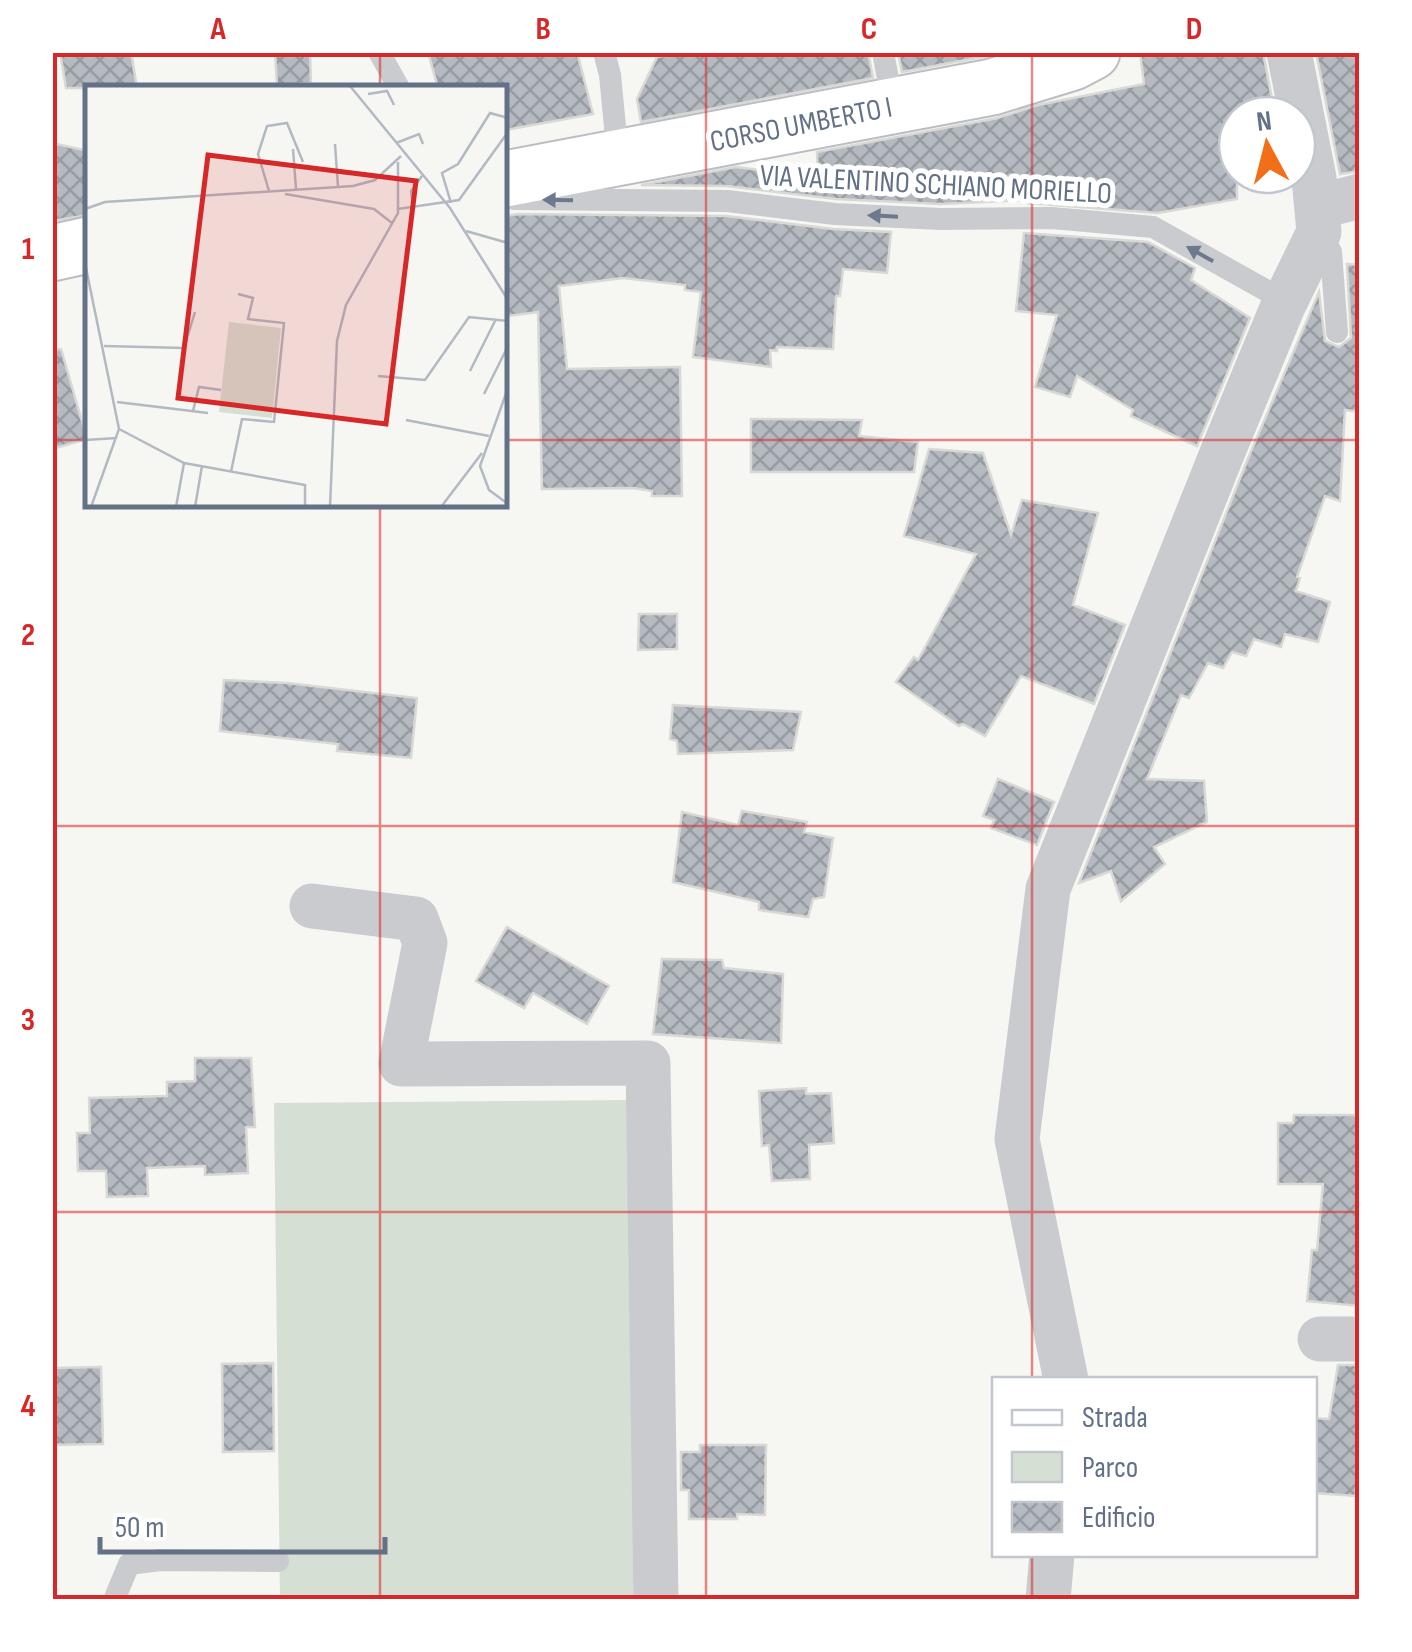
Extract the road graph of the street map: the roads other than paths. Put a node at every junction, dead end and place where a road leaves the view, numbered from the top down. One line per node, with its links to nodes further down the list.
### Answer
1 (379, 52): 6 (lane)
2 (604, 52): 8 (lane)
3 (882, 52): 7 (lane)
4 (1092, 52): 7 (street, CORSO UMBERTO I)
5 (1289, 52): 11 (street)
6 (397, 85)
7 (893, 106): 8 (street, CORSO UMBERTO I)
8 (618, 158): 9 (street, CORSO UMBERTO I)
9 (508, 178)
10 (508, 199): 14 (lane, VIA VALENTINO SCHIANO MORIELLO, one-way to 10)
11 (1332, 212): 14 (street); 15 (lane)
12 (85, 246): 13 (street)
13 (52, 252)
14 (1286, 301): 17 (street)
15 (1337, 332)
16 (312, 906): 21 (street)
17 (1065, 1377)
18 (1052, 1557): 22 (street)
19 (278, 1561): 20 (lane)
20 (114, 1600)
21 (656, 1600)
22 (1048, 1600)

